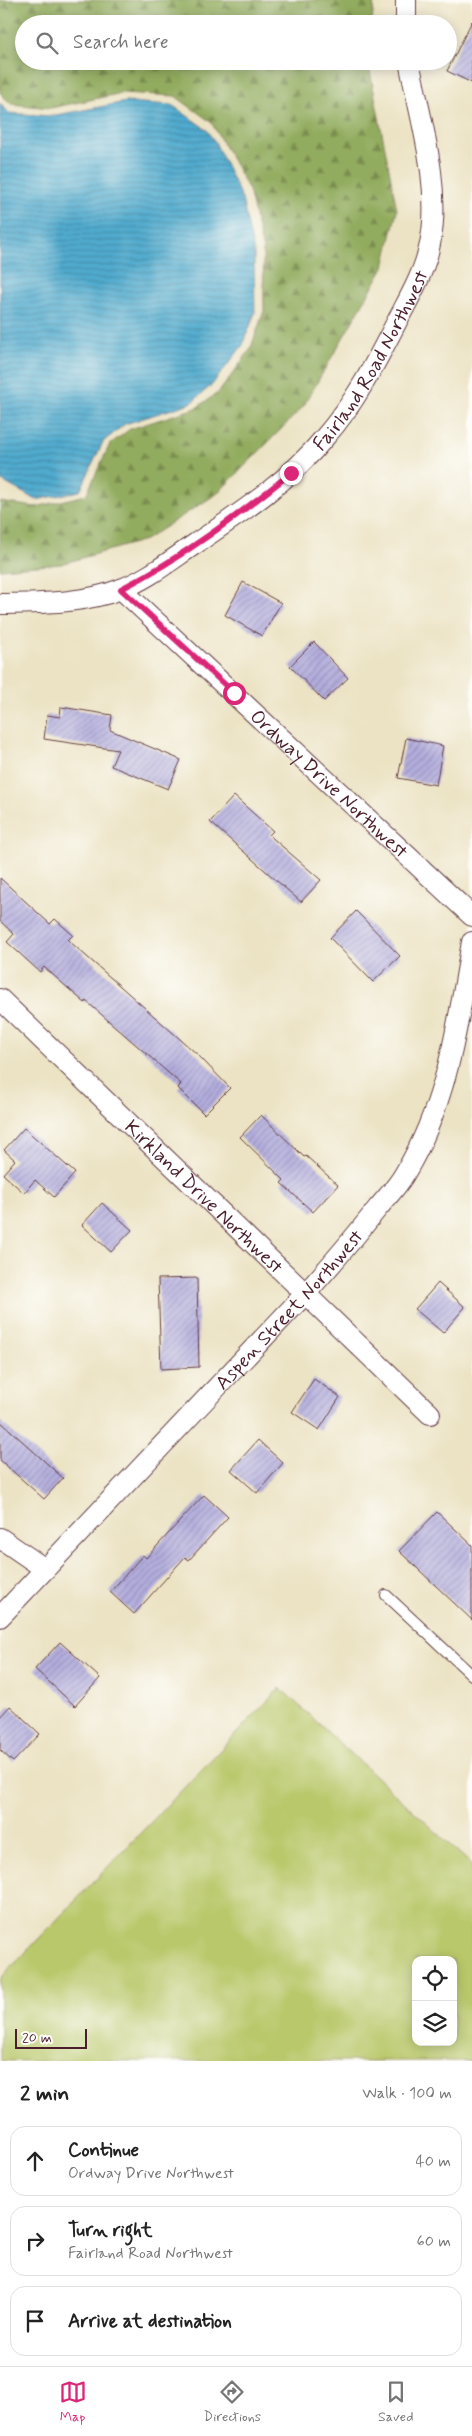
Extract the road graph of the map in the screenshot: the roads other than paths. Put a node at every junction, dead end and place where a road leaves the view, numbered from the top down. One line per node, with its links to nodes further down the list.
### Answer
1 (406, 0): 2 (street)
2 (406, 15)
3 (411, 70): 4 (street, Fairland Road Northwest)
4 (121, 589): 5 (street, Fairland Road Northwest); 6 (street, Ordway Drive Northwest)
5 (0, 604)
6 (472, 916)
7 (472, 942): 9 (street, Aspen Street Northwest)
8 (0, 999): 9 (street, Kirkland Drive Northwest)
9 (306, 1293): 10 (street, Kirkland Drive Northwest); 12 (street, Aspen Street Northwest)
10 (430, 1414)
11 (0, 1538): 12 (street)
12 (45, 1569): 14 (street, Aspen Street Northwest)
13 (386, 1595): 15 (lane)
14 (0, 1616)
15 (472, 1675)

